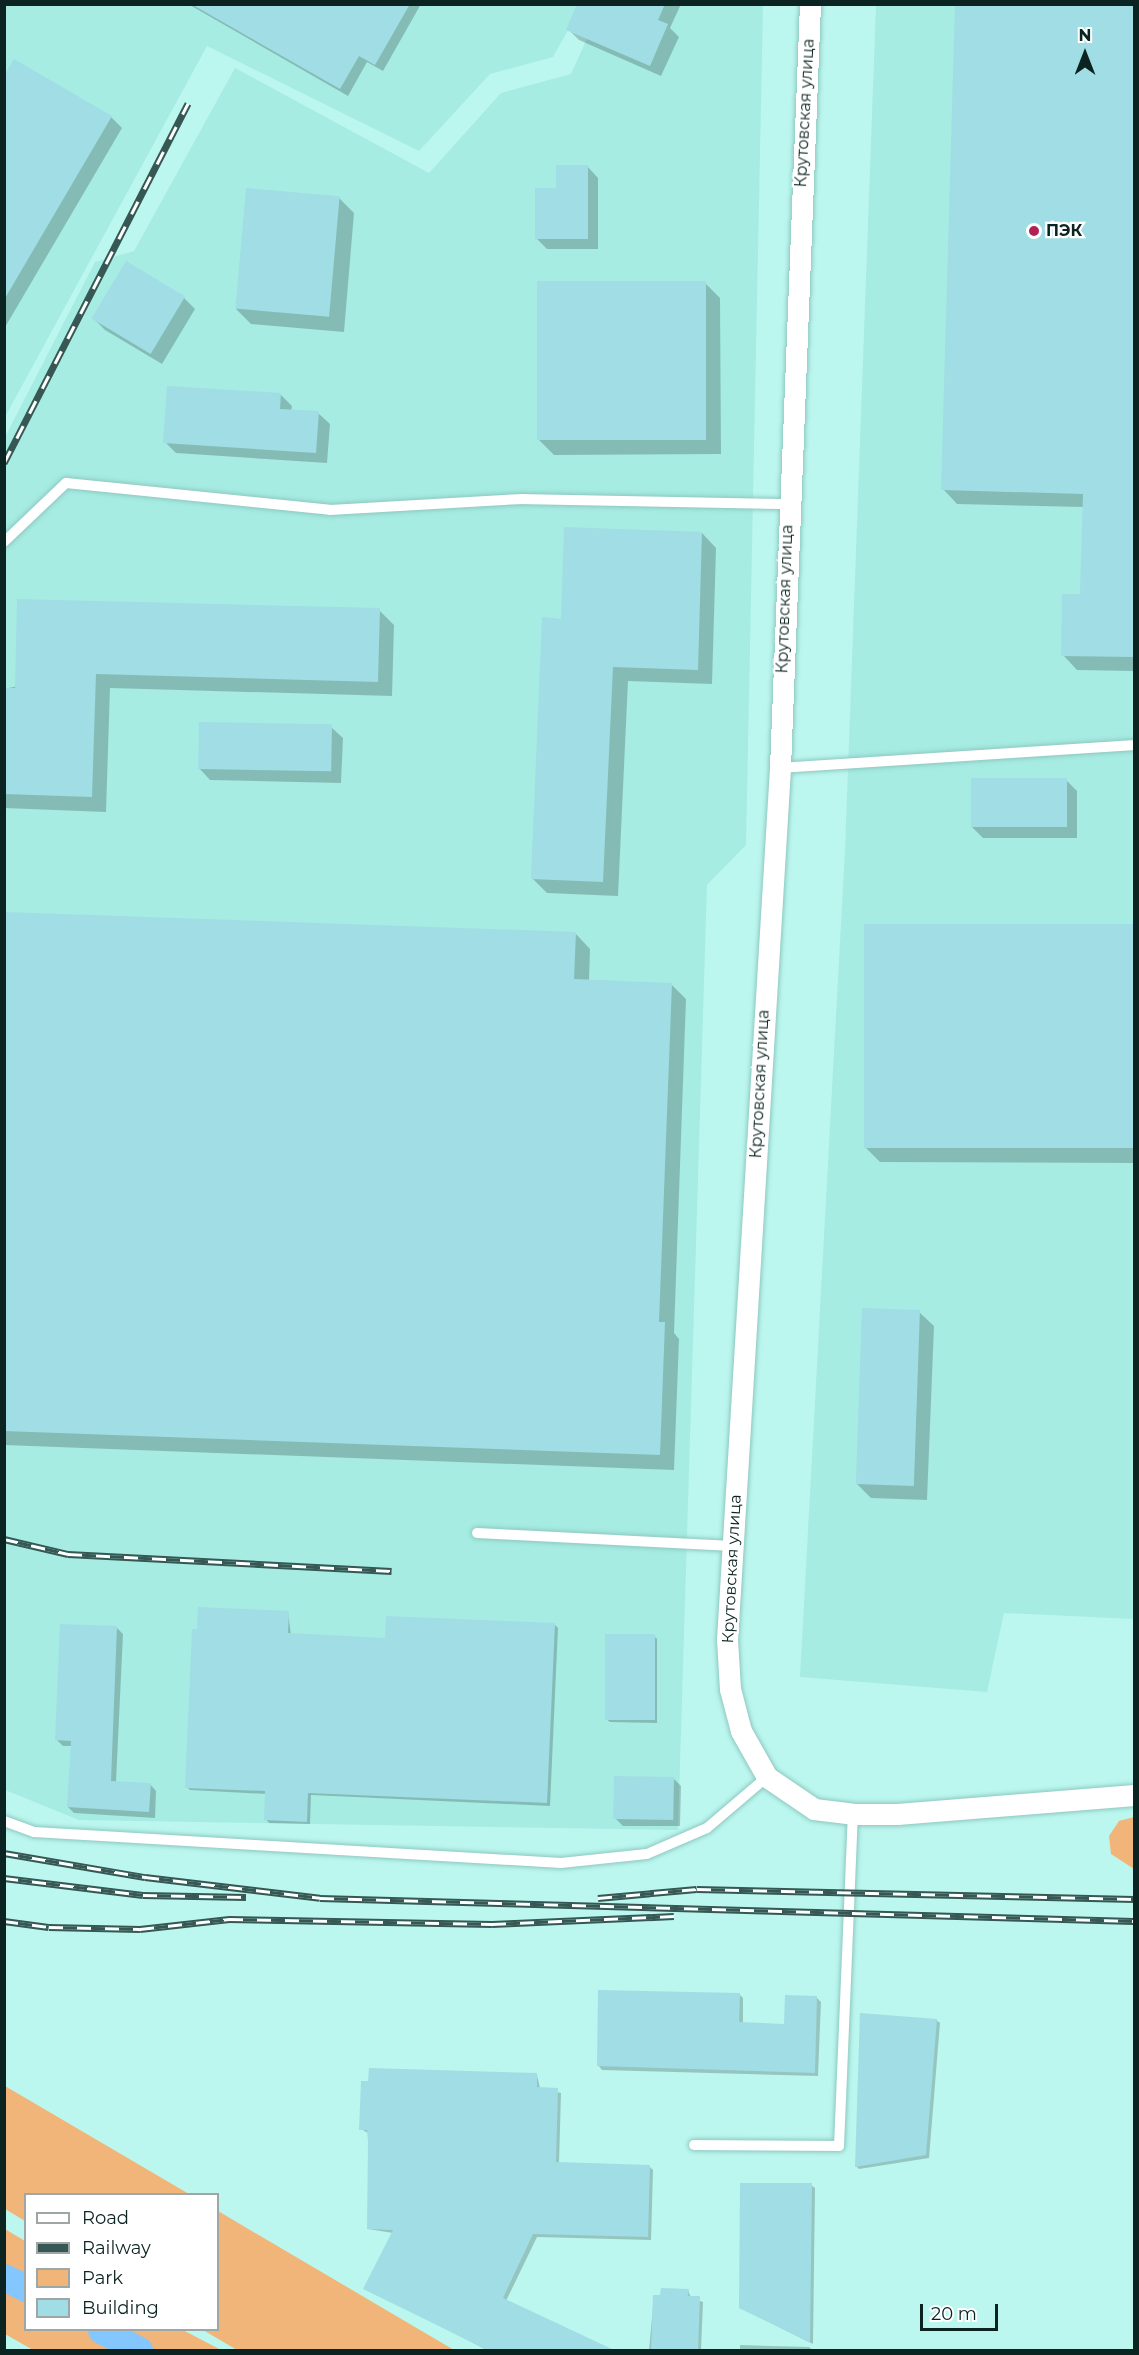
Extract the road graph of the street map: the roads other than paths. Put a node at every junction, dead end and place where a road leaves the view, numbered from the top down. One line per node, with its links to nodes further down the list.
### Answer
1 (810, 4): 2 (street, Крутовская улица)
2 (788, 504): 3 (lane); 5 (street, Крутовская улица)
3 (4, 542)
4 (1134, 745): 5 (lane)
5 (780, 768): 7 (street, Крутовская улица)
6 (477, 1533): 7 (lane)
7 (733, 1546): 8 (street, Крутовская улица)
8 (767, 1777): 10 (street, Крутовская улица); 11 (lane)
9 (1134, 1795): 10 (street, Крутовская улица)
10 (853, 1814): 12 (lane)
11 (4, 1821)
12 (694, 2145)

